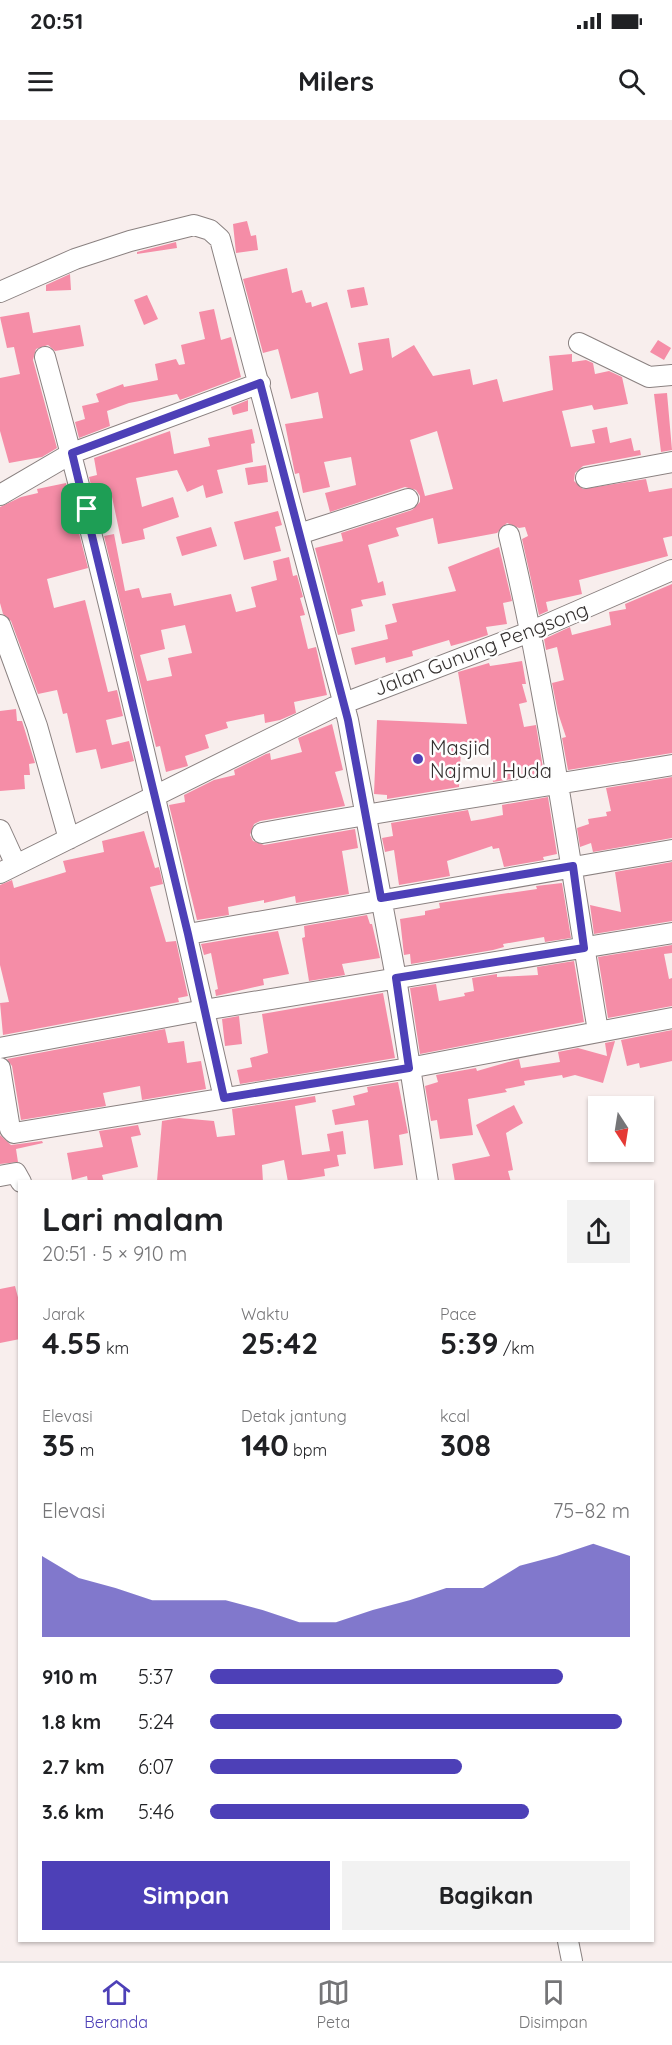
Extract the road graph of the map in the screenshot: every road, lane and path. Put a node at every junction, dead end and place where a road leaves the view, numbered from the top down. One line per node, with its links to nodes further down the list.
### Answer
1 (0, 292): 5 (street)
2 (579, 343): 4 (street)
3 (45, 357): 6 (street)
4 (672, 375)
5 (260, 383): 6 (street); 11 (street)
6 (72, 453): 9 (street); 19 (street)
7 (672, 462): 8 (street)
8 (586, 478)
9 (0, 495)
10 (408, 499): 11 (street)
11 (299, 534): 16 (street)
12 (509, 535): 15 (street)
13 (672, 570): 15 (street, Jalan Gunung Pengsong)
14 (0, 625): 23 (street)
15 (532, 631): 16 (street, Jalan Gunung Pengsong); 18 (street)
16 (344, 703): 19 (street, Jalan Gunung Pengsong); 20 (street)
17 (672, 765): 18 (street)
18 (559, 784): 20 (street); 25 (street)
19 (154, 796): 23 (street, Jalan Gunung Pengsong); 29 (street)
20 (364, 814): 22 (street); 27 (street)
21 (0, 830): 26 (street)
22 (262, 832)
23 (69, 839): 26 (street, Jalan Gunung Pengsong)
24 (672, 850): 25 (street)
25 (573, 866): 27 (street); 30 (street)
26 (8, 869)
27 (381, 898): 29 (street); 31 (street)
28 (672, 933): 30 (street)
29 (188, 934): 32 (street)
30 (584, 948): 31 (street); 34 (street)
31 (396, 978): 32 (street); 37 (street)
32 (204, 1010): 35 (street); 38 (street)
33 (672, 1018): 34 (street)
34 (598, 1031): 37 (street)
35 (0, 1048)
36 (0, 1068): 38 (street)
37 (409, 1068): 38 (street); 41 (street)
38 (224, 1098)
39 (0, 1176): 40 (street)
40 (20, 1180)
41 (428, 1180)
42 (568, 1942): 43 (street)
43 (572, 1961)

